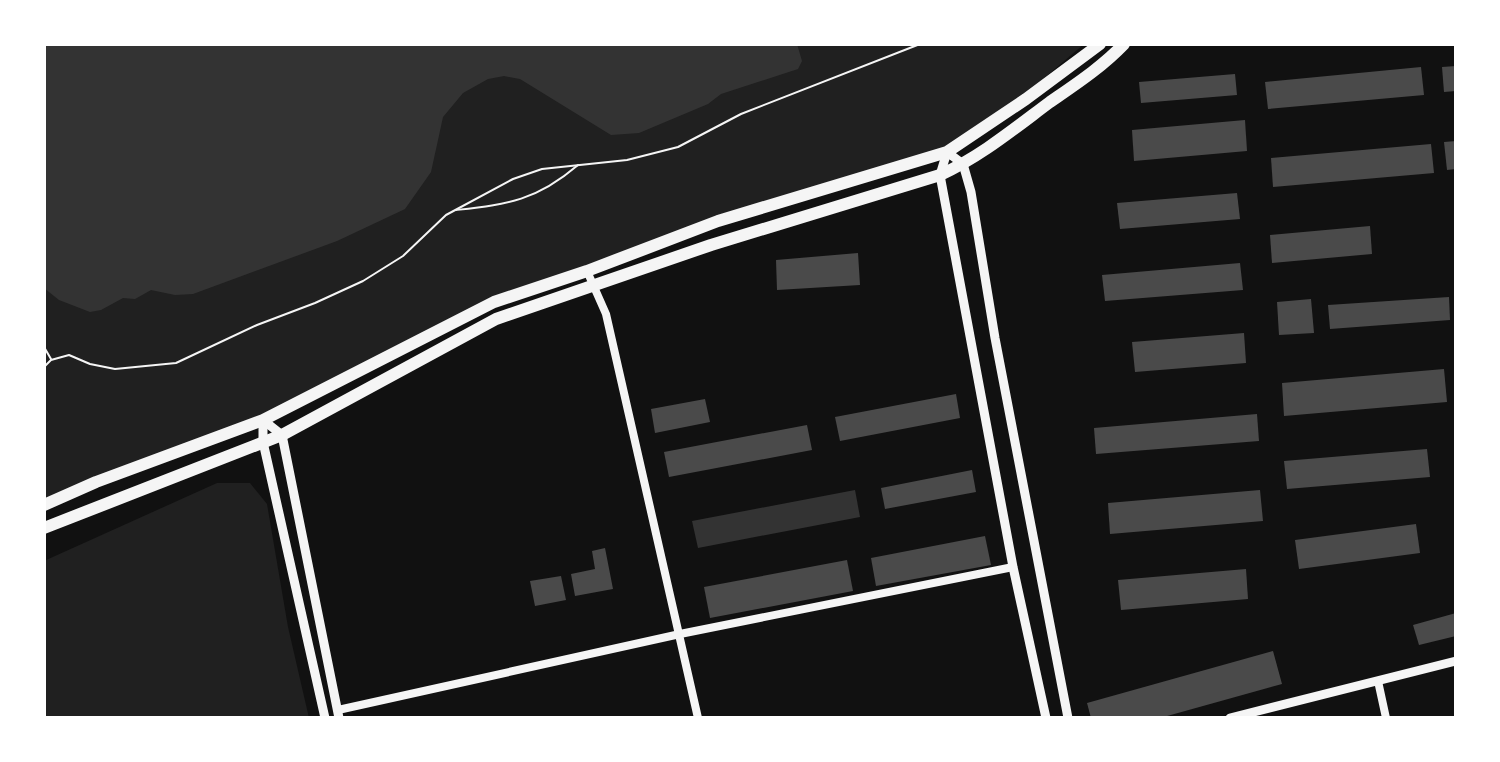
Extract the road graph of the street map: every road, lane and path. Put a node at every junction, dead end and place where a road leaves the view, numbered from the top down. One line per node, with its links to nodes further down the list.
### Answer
1 (920, 44): 6 (path)
2 (1100, 44): 4 (main road)
3 (1124, 44): 5 (main road)
4 (947, 152): 5 (street); 7 (street); 9 (main road)
5 (963, 164): 7 (main road); 27 (street)
6 (578, 165): 8 (path); 8 (path)
7 (940, 175): 10 (main road); 19 (street)
8 (454, 210): 12 (path)
9 (587, 271): 10 (street); 14 (main road)
10 (594, 286): 15 (main road); 20 (street)
11 (44, 347): 12 (path)
12 (51, 360): 13 (path)
13 (44, 367)
14 (263, 420): 15 (street); 16 (street); 17 (main road)
15 (282, 435): 16 (main road); 23 (street)
16 (263, 442): 18 (main road); 24 (street)
17 (44, 505)
18 (44, 528)
19 (1013, 567): 20 (street); 26 (street)
20 (680, 634): 23 (street); 25 (street)
21 (1456, 661): 22 (street)
22 (1378, 681): 28 (street); 29 (street)
23 (338, 714)
24 (325, 718)
25 (698, 718)
26 (1046, 718)
27 (1068, 718)
28 (1230, 718)
29 (1386, 718)

